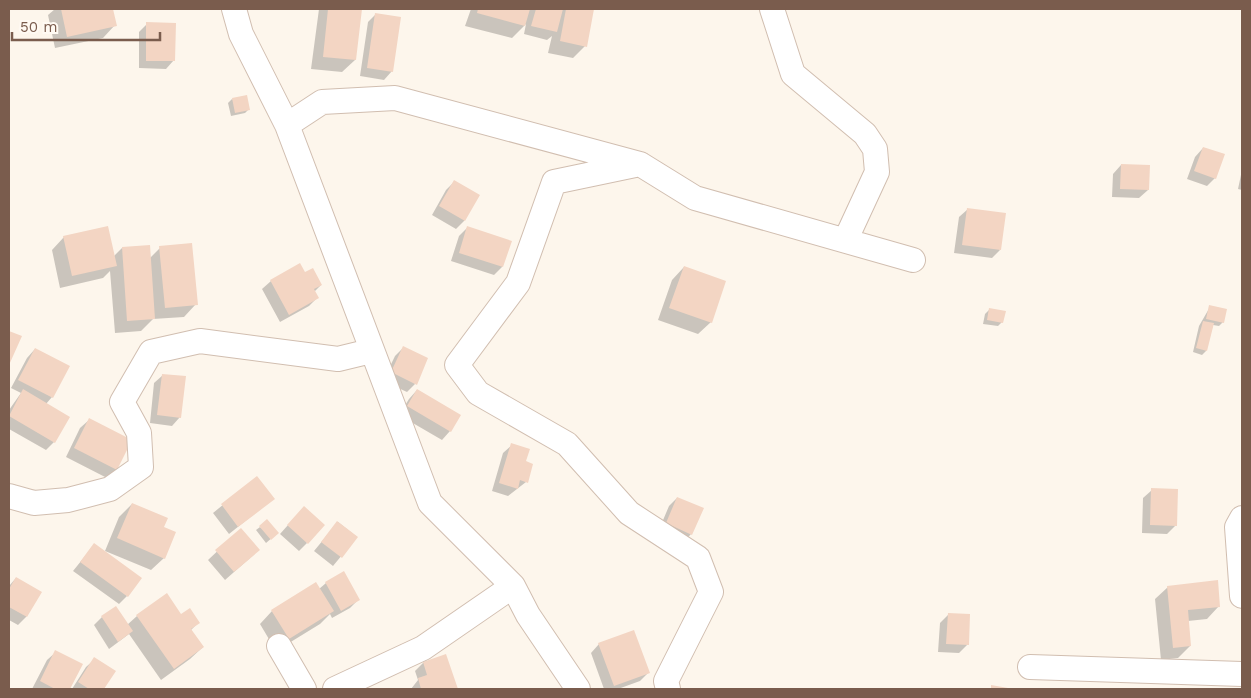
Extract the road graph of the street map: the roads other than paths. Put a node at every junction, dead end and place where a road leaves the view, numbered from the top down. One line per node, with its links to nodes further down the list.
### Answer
1 (234, 9): 3 (street)
2 (772, 9): 5 (street)
3 (288, 125): 4 (street); 7 (street)
4 (640, 164): 5 (street); 18 (street)
5 (846, 239): 6 (street)
6 (913, 260)
7 (371, 350): 8 (street); 10 (street)
8 (9, 496)
9 (1242, 518): 11 (street)
10 (513, 586): 16 (street); 17 (street)
11 (1242, 596)
12 (279, 646): 15 (street)
13 (1030, 667): 14 (street)
14 (1242, 674)
15 (304, 689)
16 (335, 689)
17 (578, 689)
18 (668, 689)

